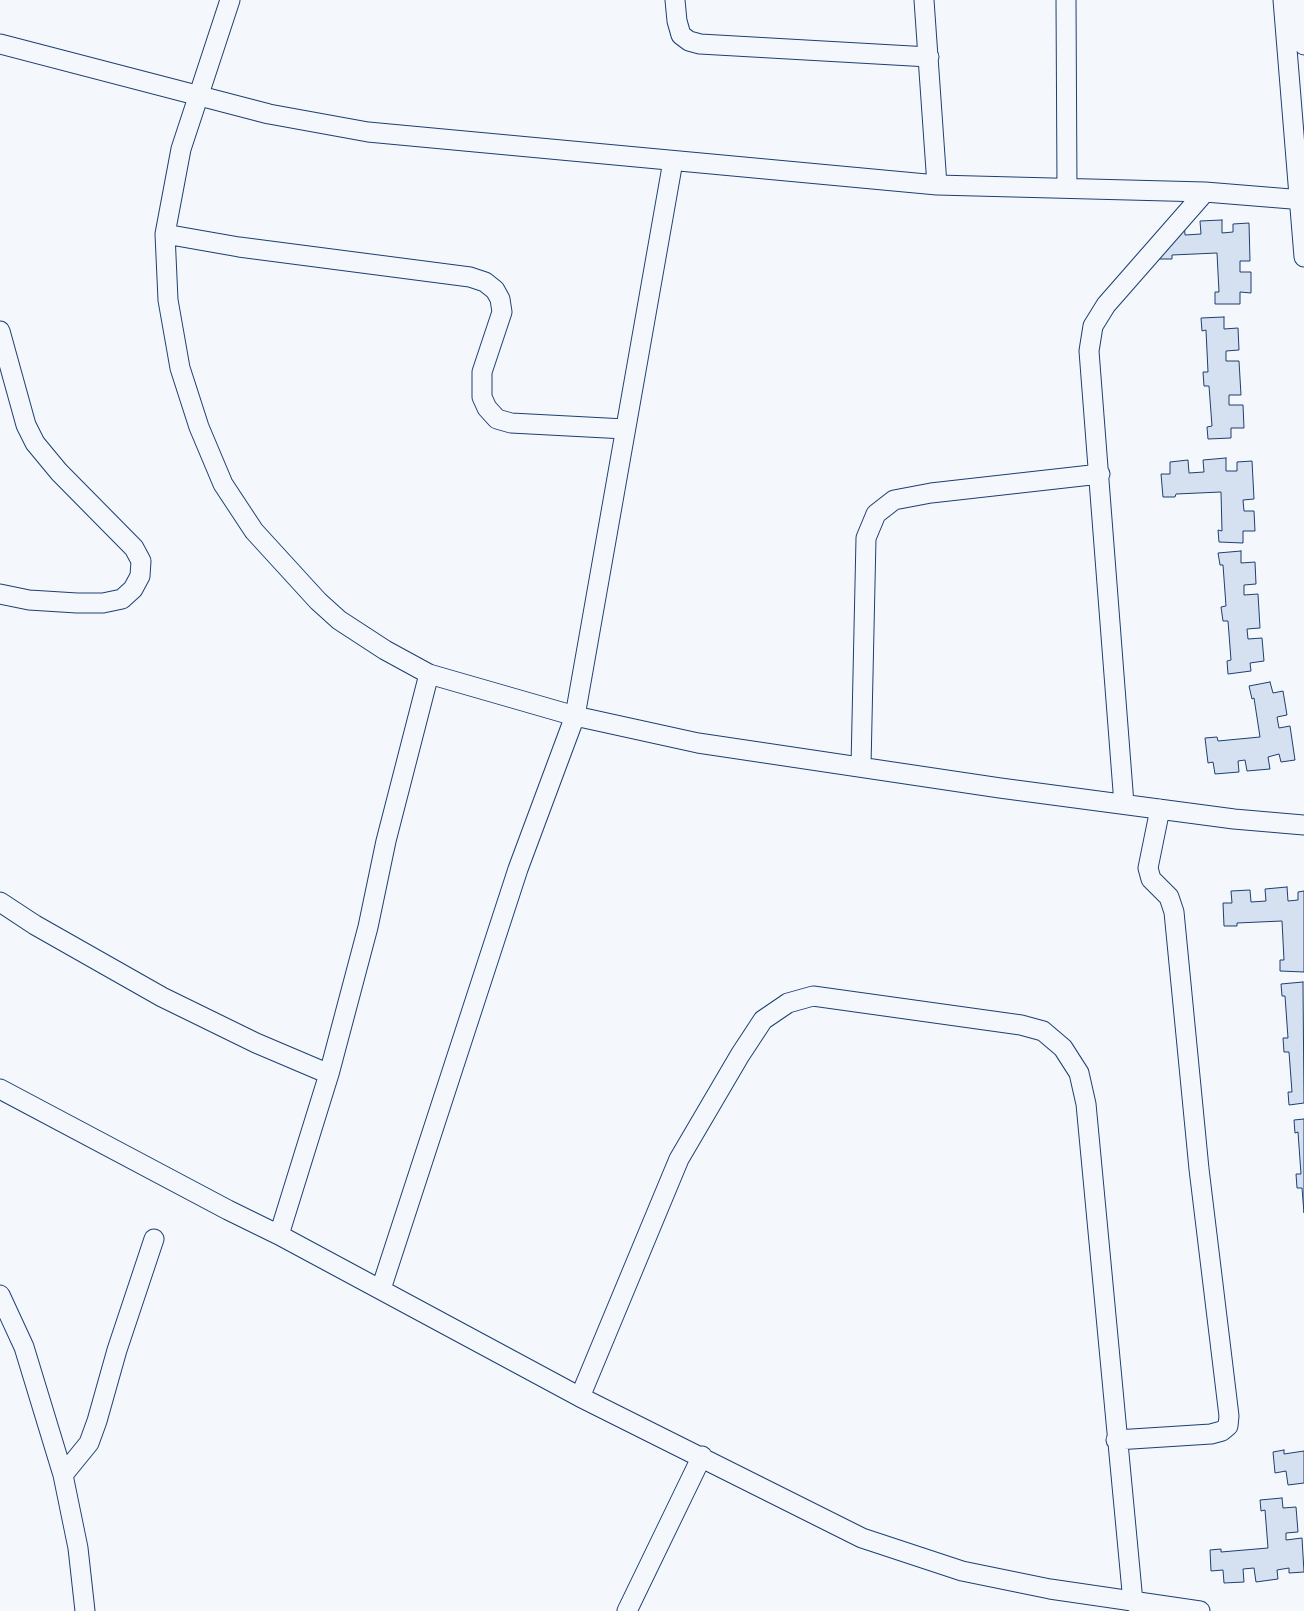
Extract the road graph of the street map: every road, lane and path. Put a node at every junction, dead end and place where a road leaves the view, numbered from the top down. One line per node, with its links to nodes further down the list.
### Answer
1 (230, 0): 10 (street)
2 (675, 0): 9 (street)
3 (924, 0): 9 (street)
4 (1066, 0): 13 (street)
5 (1283, 0): 15 (street)
6 (1300, 0): 7 (street)
7 (1304, 43)
8 (0, 44): 10 (street)
9 (929, 57): 12 (street)
10 (197, 95): 11 (street); 16 (street)
11 (673, 161): 12 (street); 19 (street)
12 (937, 185): 13 (street)
13 (1067, 188): 14 (street)
14 (1205, 192): 15 (street); 20 (street)
15 (1302, 200): 17 (street)
16 (165, 234): 19 (street); 22 (street)
17 (1304, 257)
18 (0, 331): 21 (street)
19 (625, 429): 23 (street)
20 (1100, 474): 24 (street); 25 (street)
21 (0, 594)
22 (430, 674): 23 (street); 29 (street)
23 (575, 716): 24 (street); 33 (street)
24 (860, 766): 25 (street)
25 (1124, 804): 26 (street)
26 (1160, 809): 27 (street); 36 (street)
27 (1304, 825)
28 (0, 902): 29 (street)
29 (329, 1074): 31 (street)
30 (0, 1089): 31 (street)
31 (279, 1235): 33 (street)
32 (154, 1239): 38 (street)
33 (381, 1290): 35 (street)
34 (0, 1295): 38 (street)
35 (580, 1397): 36 (street); 37 (street)
36 (1116, 1440): 39 (street)
37 (702, 1456): 39 (street); 41 (street)
38 (63, 1475): 40 (street)
39 (1133, 1602): 42 (street)
40 (85, 1611)
41 (626, 1611)
42 (1200, 1611)

